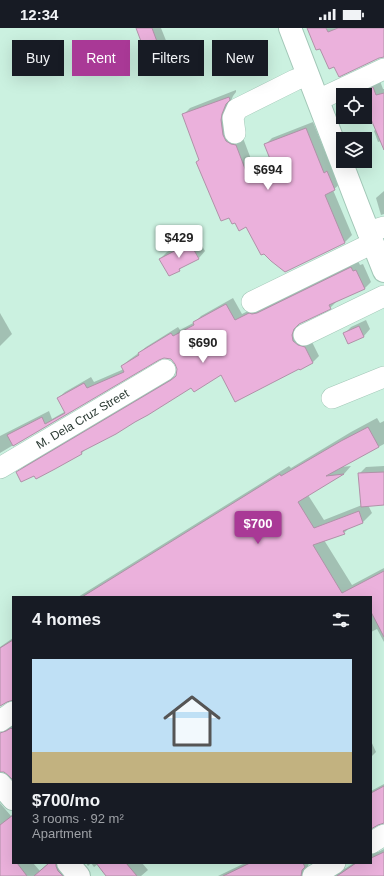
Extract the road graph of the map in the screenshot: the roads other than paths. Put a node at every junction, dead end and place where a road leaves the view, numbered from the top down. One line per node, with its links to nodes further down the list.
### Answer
1 (290, 28): 4 (main road)
2 (359, 69): 4 (street)
3 (384, 69): 4 (street)
4 (313, 88): 5 (street); 6 (main road)
5 (235, 133)
6 (375, 234): 7 (main road); 9 (street)
7 (384, 271)
8 (384, 296): 10 (street)
9 (252, 302)
10 (304, 335)
11 (165, 370): 14 (street, M. Dela Cruz Street)
12 (384, 377): 13 (street)
13 (332, 398)
14 (0, 468)
15 (12, 713): 16 (street)
16 (0, 721)
17 (0, 784): 18 (main road)
18 (12, 798)
19 (384, 835): 20 (street)
20 (372, 842)
21 (69, 864): 23 (main road)
22 (334, 864): 24 (street)
23 (80, 876)
24 (313, 876)

